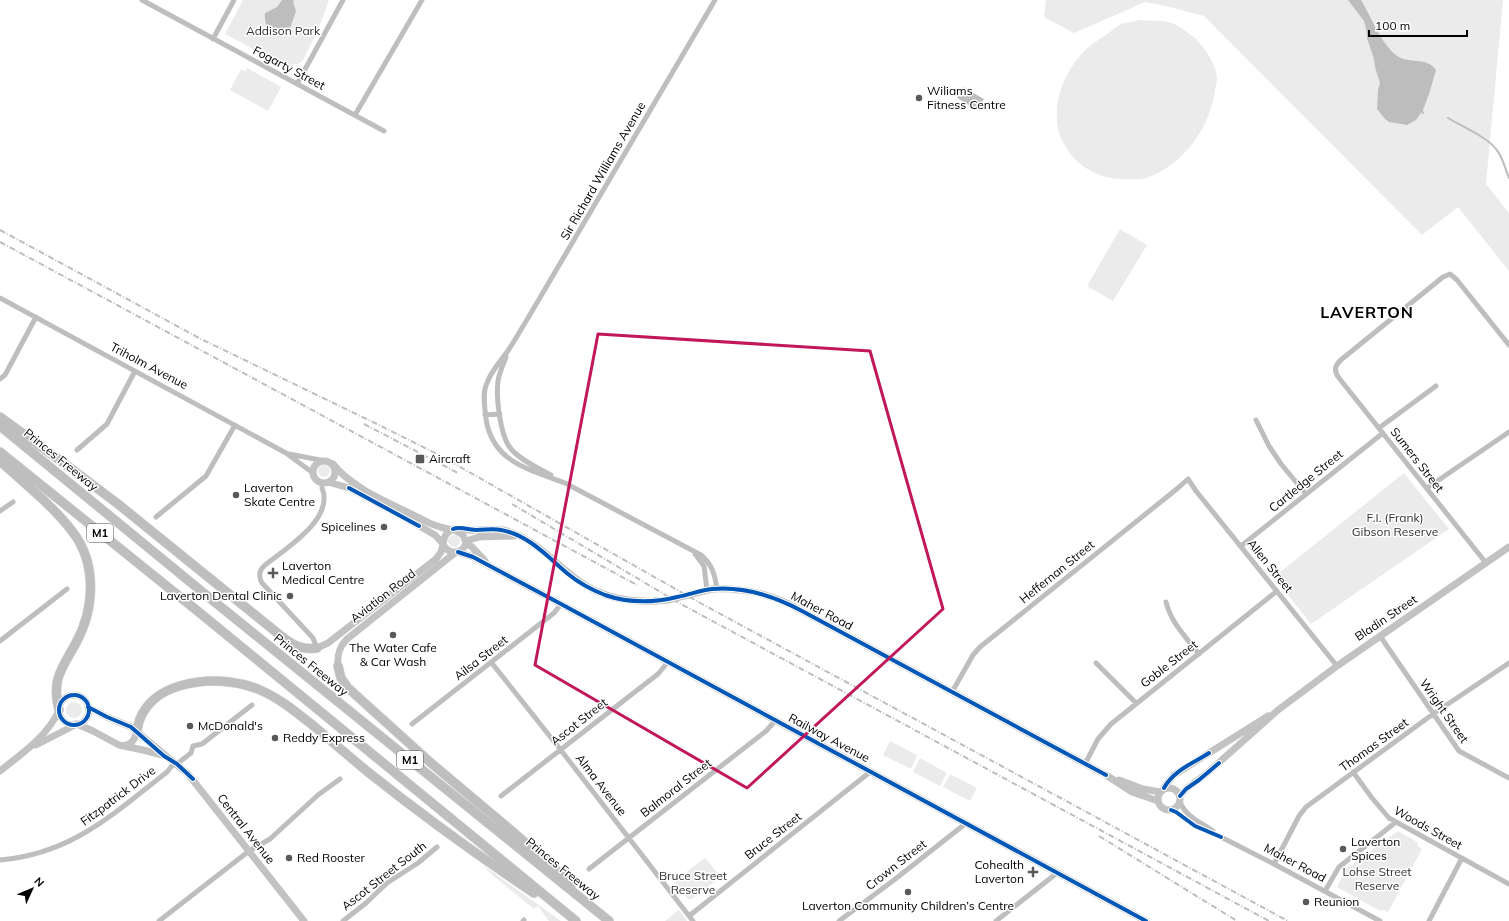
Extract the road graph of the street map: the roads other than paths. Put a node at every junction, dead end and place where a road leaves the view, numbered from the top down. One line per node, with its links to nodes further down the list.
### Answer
1 (142, 0): 6 (street, Fogarty Street)
2 (234, 0): 6 (street)
3 (343, 0): 7 (street)
4 (422, 0): 8 (street)
5 (716, 0): 13 (street, Sir Richard Williams Avenue)
6 (213, 38): 7 (street, Fogarty Street)
7 (297, 84): 8 (street, Fogarty Street)
8 (354, 115): 9 (street, Fogarty Street)
9 (384, 131)
10 (0, 298): 11 (street, Triholm Avenue)
11 (36, 317): 14 (street, Triholm Avenue); 15 (street)
12 (1509, 345): 23 (street, Sumers Street)
13 (507, 352): 17 (street, Sir Richard Williams Avenue); 18 (street, Sir Richard Williams Avenue)
14 (135, 371): 21 (street, Triholm Avenue); 25 (street)
15 (0, 380)
16 (1436, 386): 23 (street, Cartledge Street)
17 (500, 414): 18 (street); 34 (street, Sir Richard Williams Avenue)
18 (485, 415): 34 (street, Sir Richard Williams Avenue)
19 (0, 417): 60 (highway)
20 (1256, 420): 36 (street)
21 (235, 425): 27 (street, Triholm Avenue); 39 (street)
22 (0, 426): 114 (highway, Princes Freeway / M1)
23 (1381, 430): 35 (street, Sumers Street); 36 (street, Cartledge Street)
24 (1509, 432): 35 (street)
25 (77, 450)
26 (0, 452): 110 (highway, M1)
27 (286, 454): 28 (street, Triholm Avenue); 31 (street, Triholm Avenue)
28 (325, 460): 30 (street); 31 (street)
29 (0, 462): 73 (highway)
30 (333, 464): 33 (street); 40 (street)
31 (313, 473): 33 (street)
32 (1188, 479): 44 (street, Allen Street); 68 (street, Heffernan Street)
33 (325, 484): 43 (street); 60 (street)
34 (567, 484): 46 (street, Sir Richard Williams Avenue)
35 (1426, 488): 48 (street, Sumers Street)
36 (1306, 494): 44 (street, Cartledge Street)
37 (13, 502): 38 (street)
38 (0, 512)
39 (156, 517)
40 (453, 529): 41 (street, Maher Road); 42 (street); 43 (street)
41 (516, 536): 42 (street, Maher Road); 51 (street, Maher Road, bridge)
42 (466, 542): 47 (street); 49 (street, Railway Avenue)
43 (443, 545): 47 (street); 50 (street, Aviation Road)
44 (1241, 546): 53 (street, Allen Street)
45 (1509, 547): 48 (street, Bladin Street)
46 (688, 549): 51 (street, Sir Richard Williams Avenue); 51 (street, Sir Richard Williams Avenue)
47 (457, 552): 49 (street, Railway Avenue); 50 (street, Aviation Road)
48 (1486, 563): 58 (street, Bladin Street)
49 (501, 573): 55 (street, Railway Avenue)
50 (409, 585): 56 (street, Aviation Road); 57 (street, Aviation Road)
51 (711, 588): 68 (street, Maher Road)
52 (67, 589): 59 (street)
53 (1277, 591): 61 (street, Goble Street); 67 (street, Allen Street)
54 (1166, 602): 61 (street)
55 (560, 604): 62 (street, Ailsa Street); 63 (street, Railway Avenue)
56 (354, 622): 57 (street); 60 (street, Aviation Road)
57 (362, 626): 66 (street, Aviation Road)
58 (1380, 636): 67 (street, Bladin Street); 74 (street, Wright Street)
59 (0, 641)
60 (317, 648)
61 (1200, 654): 69 (street, Goble Street)
62 (491, 662): 76 (street, Ailsa Street); 81 (street, Alma Avenue)
63 (668, 662): 75 (street, Railway Avenue); 81 (street, Ascot Street)
64 (1096, 663): 69 (street)
65 (1509, 663): 74 (street, Thomas Street)
66 (338, 666): 115 (highway)
67 (1337, 666): 72 (street, Bladin Street)
68 (952, 692): 84 (street, Maher Road)
69 (1136, 703): 84 (street, Goble Street)
70 (252, 705): 83 (street, Fitzpatrick Drive)
71 (88, 707): 73 (street); 77 (street); 78 (street, Central Avenue)
72 (1278, 710): 91 (street, Bladin Street); 93 (street, Bladin Street)
73 (59, 711): 77 (street); 80 (street)
74 (1433, 714): 87 (street, Thomas Street); 89 (street, Wright Street)
75 (775, 721): 86 (street, Railway Avenue); 99 (street, Balmoral Street)
76 (412, 724)
77 (76, 725): 79 (street, Central Avenue); 80 (street)
78 (137, 731): 79 (street); 82 (street, Central Avenue); 110 (highway)
79 (121, 746): 82 (street, Central Avenue)
80 (30, 748): 85 (street)
81 (560, 749): 92 (street, Ascot Street); 99 (street, Alma Avenue)
82 (164, 756): 83 (street, Central Avenue)
83 (176, 763): 101 (street, Central Avenue); 103 (street, Fitzpatrick Drive)
84 (1084, 764): 88 (street, Maher Road)
85 (0, 770)
86 (870, 772): 97 (street, Railway Avenue); 109 (street, Bruce Street)
87 (1353, 772): 96 (street, Woods Street); 104 (street, Thomas Street)
88 (1106, 775): 91 (street, Maher Road); 94 (street, Maher Road)
89 (1509, 778)
90 (340, 780): 101 (street)
91 (1162, 790): 93 (street); 94 (street)
92 (501, 796)
93 (1180, 798): 95 (street); 98 (street, Maher Road)
94 (1158, 801): 95 (street)
95 (1171, 810): 98 (street, Maher Road)
96 (1396, 822): 102 (street, Woods Street); 108 (street)
97 (965, 824): 106 (street, Railway Avenue); 117 (street, Crown Street)
98 (1220, 837): 104 (street, Maher Road)
99 (629, 838): 105 (street, Balmoral Street); 109 (street, Alma Avenue)
100 (437, 847): 113 (street, Ascot Street South)
101 (249, 851): 111 (street); 112 (street, Central Avenue)
102 (1462, 858): 107 (street, Woods Street); 121 (street)
103 (0, 860)
104 (1274, 864): 108 (street, Maher Road)
105 (588, 870)
106 (1057, 873): 118 (street); 119 (street, Railway Avenue)
107 (1509, 884)
108 (1325, 891): 120 (street, Maher Road)
109 (689, 916): 116 (street, Alma Avenue)
110 (575, 920)
111 (159, 921)
112 (304, 921)
113 (343, 921)
114 (609, 921)
115 (614, 921)
116 (693, 921)
117 (839, 921)
118 (996, 921)
119 (1146, 921)
120 (1380, 921)
121 (1429, 921)

